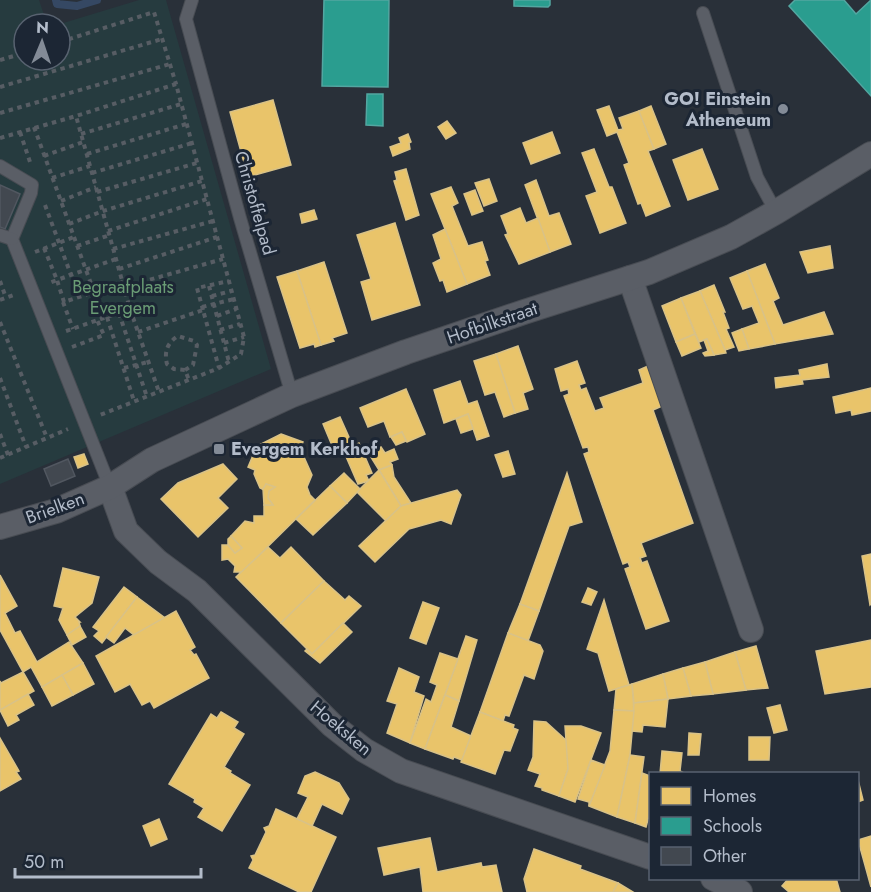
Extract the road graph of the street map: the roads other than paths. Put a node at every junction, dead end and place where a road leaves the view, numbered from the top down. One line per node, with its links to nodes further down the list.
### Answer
1 (192, 0): 9 (lane, Christoffelpad)
2 (703, 13): 5 (lane)
3 (871, 154): 5 (street, Hofbilkstraat)
4 (0, 166): 7 (lane)
5 (776, 212): 8 (street, Hofbilkstraat)
6 (0, 234): 7 (lane)
7 (12, 239): 10 (lane)
8 (630, 278): 9 (street, Hofbilkstraat); 12 (street)
9 (292, 395): 10 (street, Hofbilkstraat)
10 (110, 487): 11 (street, Brielken); 13 (street, Hoeksken)
11 (0, 527)
12 (751, 630)
13 (649, 856)
14 (715, 880): 15 (street)
15 (740, 892)

